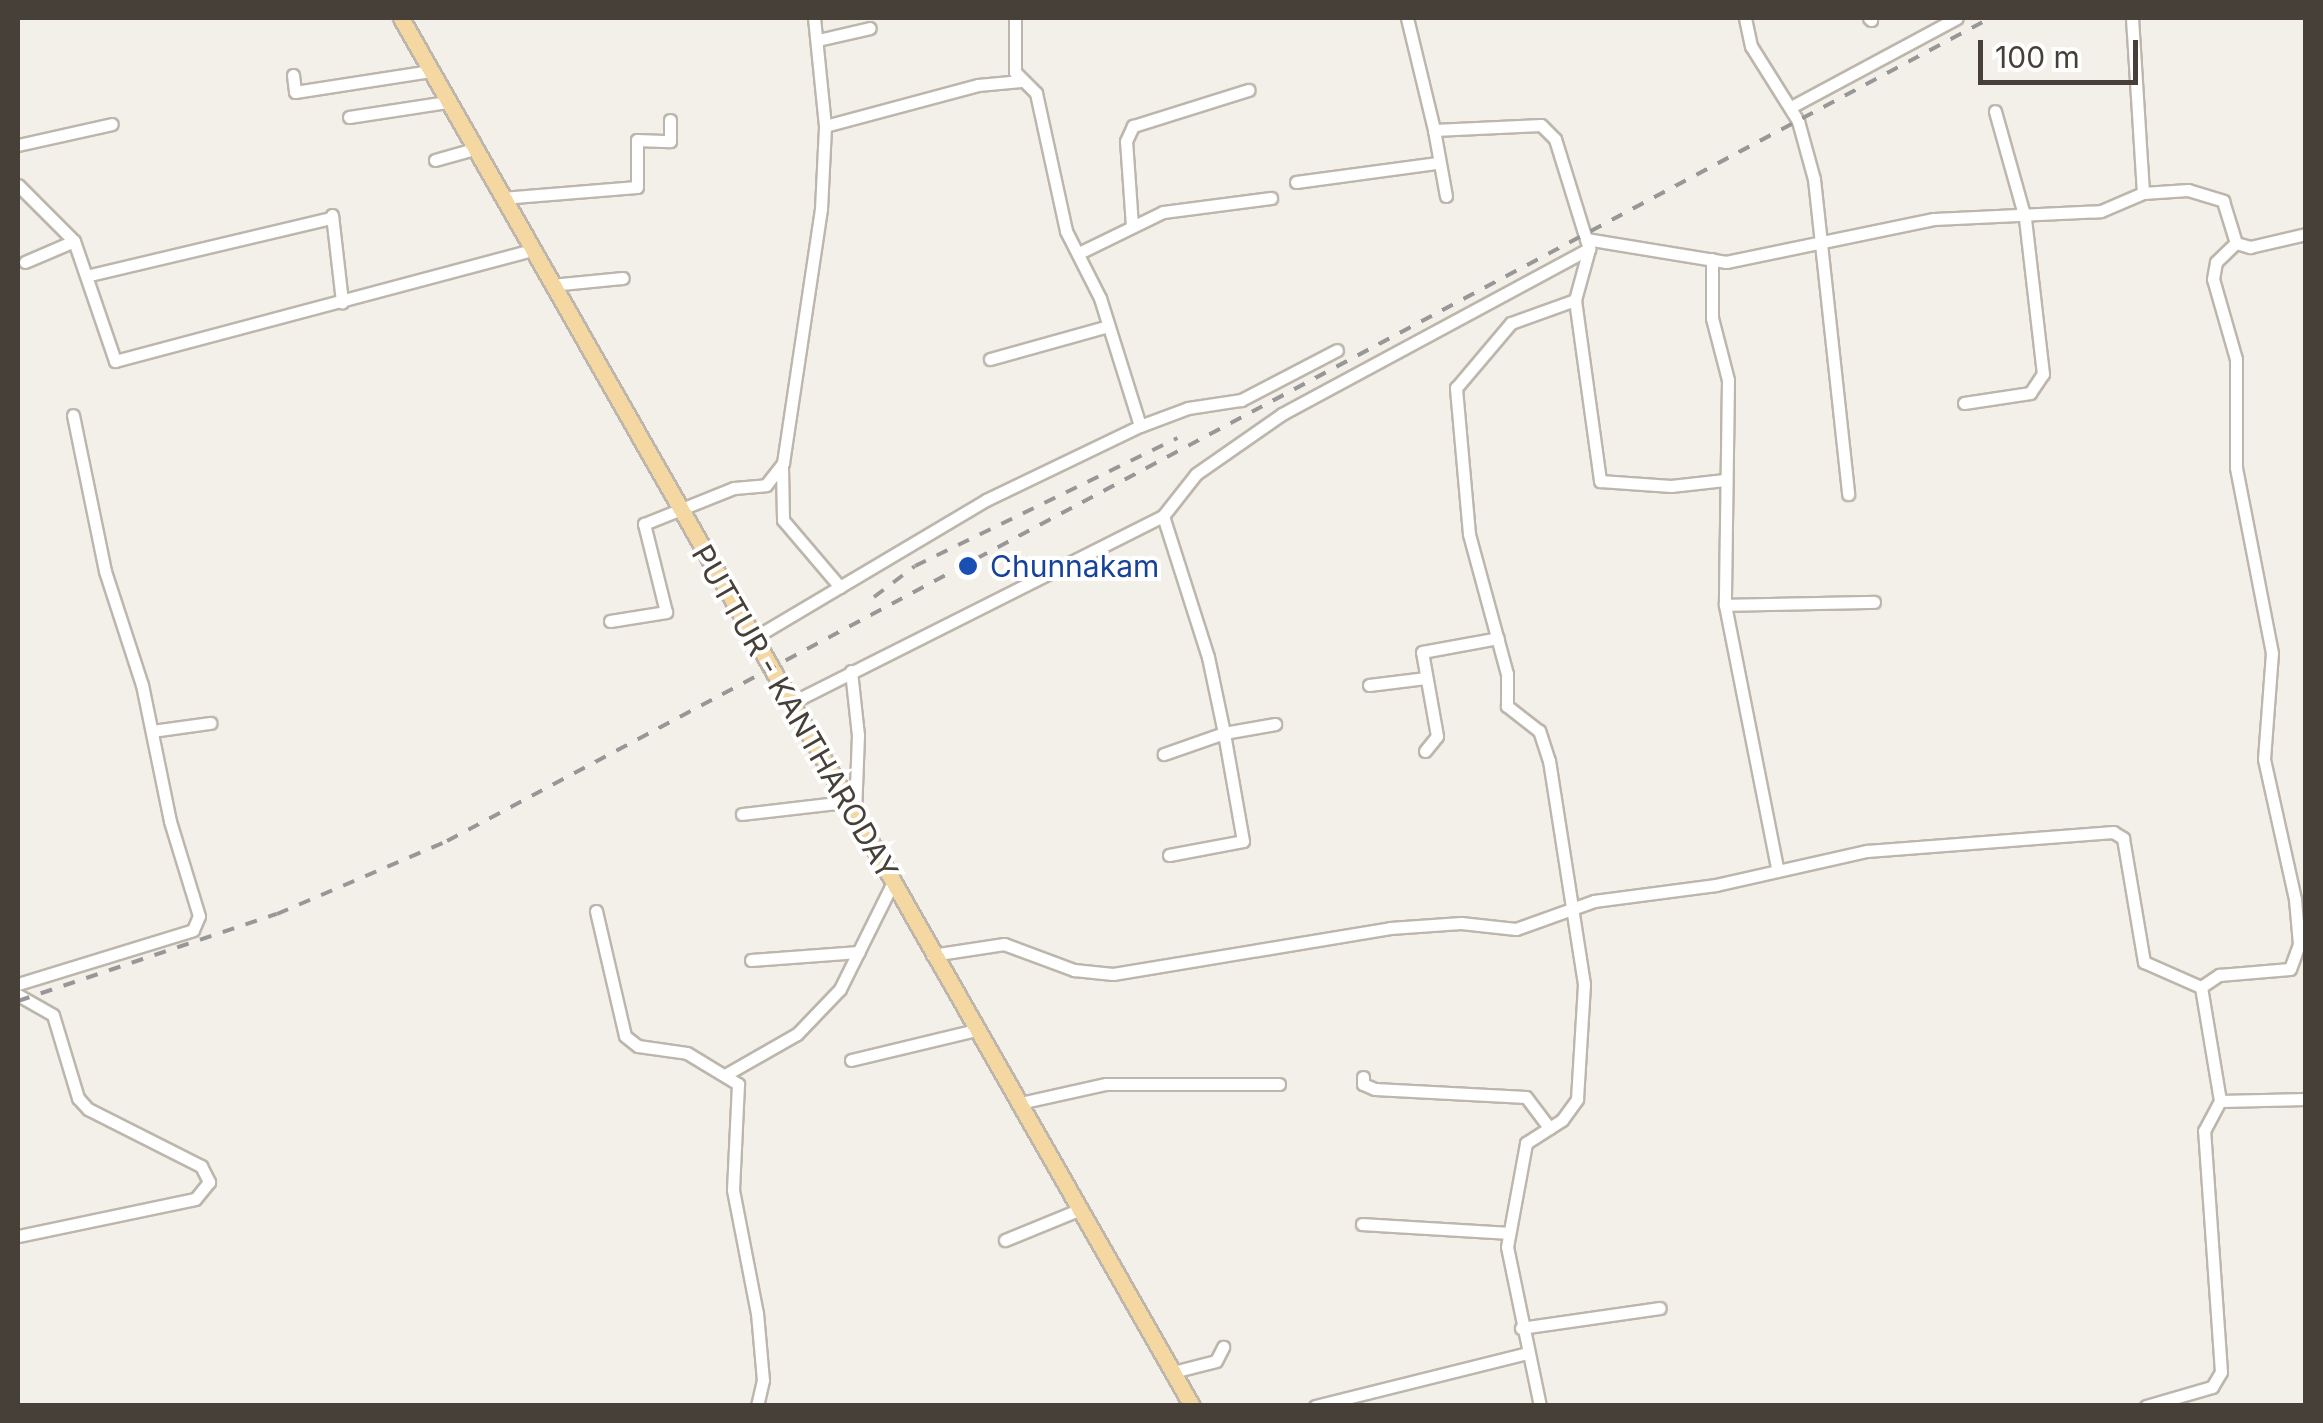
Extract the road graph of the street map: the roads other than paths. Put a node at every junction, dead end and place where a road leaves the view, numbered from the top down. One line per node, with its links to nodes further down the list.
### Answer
1 (401, 18): 10 (main road, PUTTUR - KANTHARODAY)
2 (814, 18): 9 (street)
3 (1015, 18): 12 (street)
4 (1407, 18): 21 (street)
5 (1745, 18): 15 (street)
6 (1957, 18): 15 (street)
7 (2132, 18): 28 (street)
8 (870, 28): 9 (street)
9 (818, 40): 20 (street)
10 (430, 70): 11 (street); 14 (main road, PUTTUR - KANTHARODAY)
11 (293, 75)
12 (1021, 81): 20 (street); 40 (street)
13 (1248, 90): 33 (street)
14 (448, 102): 17 (street); 23 (main road, PUTTUR - KANTHARODAY)
15 (1792, 108): 38 (street)
16 (1995, 111): 32 (street)
17 (349, 117)
18 (670, 120): 30 (street)
19 (112, 124): 22 (street)
20 (825, 126): 54 (street)
21 (1434, 130): 25 (street); 36 (street)
22 (18, 145)
23 (474, 149): 24 (street); 30 (main road, PUTTUR - KANTHARODAY)
24 (435, 160)
25 (1436, 163): 26 (street); 29 (street)
26 (1296, 182)
27 (18, 185): 35 (street)
28 (2144, 193): 32 (street); 37 (street)
29 (1446, 196)
30 (502, 198): 39 (main road, PUTTUR - KANTHARODAY)
31 (1272, 198): 33 (street)
32 (2025, 218): 38 (street); 51 (street)
33 (1132, 226): 40 (street)
34 (2306, 234): 37 (street)
35 (74, 241): 42 (street); 43 (street)
36 (1587, 244): 41 (street); 46 (street); 58 (street)
37 (2236, 244): 87 (street)
38 (1825, 246): 41 (street); 56 (street)
39 (531, 250): 45 (main road, PUTTUR - KANTHARODAY); 47 (street)
40 (1081, 252): 48 (street)
41 (1712, 259): 55 (street)
42 (25, 262)
43 (90, 275): 47 (street); 47 (street)
44 (623, 278): 45 (street)
45 (551, 285): 57 (main road, PUTTUR - KANTHARODAY)
46 (1576, 300): 55 (street); 63 (street)
47 (342, 302)
48 (1108, 326): 50 (street); 53 (street)
49 (1337, 350): 53 (street)
50 (990, 360)
51 (1964, 403)
52 (73, 415): 71 (street)
53 (1140, 426): 59 (street)
54 (783, 463): 57 (street); 59 (street)
55 (1725, 480): 61 (street)
56 (1848, 494)
57 (681, 510): 62 (street); 64 (main road, PUTTUR - KANTHARODAY)
58 (1162, 516): 65 (street); 72 (street)
59 (840, 587): 64 (street)
60 (1874, 602): 61 (street)
61 (1725, 605): 79 (street)
62 (610, 622)
63 (1498, 638): 66 (street); 81 (street)
64 (752, 639): 68 (main road, PUTTUR - KANTHARODAY)
65 (851, 672): 68 (street); 77 (street)
66 (1426, 678): 67 (street); 73 (street)
67 (1369, 686)
68 (791, 703): 75 (main road, PUTTUR - KANTHARODAY)
69 (210, 724): 71 (street)
70 (1275, 724): 72 (street)
71 (152, 732): 86 (street)
72 (1224, 733): 74 (street); 78 (street)
73 (1425, 751)
74 (1164, 754)
75 (846, 802): 76 (street); 77 (main road, PUTTUR - KANTHARODAY)
76 (742, 814)
77 (854, 817): 80 (main road, PUTTUR - KANTHARODAY)
78 (1169, 856)
79 (1777, 868): 81 (street); 87 (street)
80 (892, 882): 83 (street); 84 (main road, PUTTUR - KANTHARODAY)
81 (1572, 908): 84 (street); 97 (street)
82 (596, 911): 91 (street)
83 (859, 952): 85 (street); 91 (street)
84 (932, 955): 89 (main road, PUTTUR - KANTHARODAY)
85 (751, 960)
86 (18, 984)
87 (2200, 987): 95 (street)
88 (18, 995): 101 (street)
89 (976, 1030): 90 (street); 96 (main road, PUTTUR - KANTHARODAY)
90 (851, 1060)
91 (725, 1076): 108 (street)
92 (1363, 1077): 97 (street)
93 (1280, 1084): 96 (street)
94 (2306, 1100): 95 (street)
95 (2220, 1101): 112 (street)
96 (1020, 1103): 98 (main road, PUTTUR - KANTHARODAY)
97 (1549, 1128): 100 (street)
98 (1080, 1209): 102 (street); 107 (main road, PUTTUR - KANTHARODAY)
99 (1362, 1224): 100 (street)
100 (1509, 1233): 104 (street)
101 (18, 1236)
102 (1005, 1240)
103 (1660, 1308): 104 (street)
104 (1521, 1328): 106 (street)
105 (1223, 1347): 107 (street)
106 (1528, 1354): 110 (street); 111 (street)
107 (1173, 1372): 109 (main road, PUTTUR - KANTHARODAY)
108 (757, 1406)
109 (1192, 1406)
110 (1315, 1406)
111 (1540, 1406)
112 (2146, 1406)

